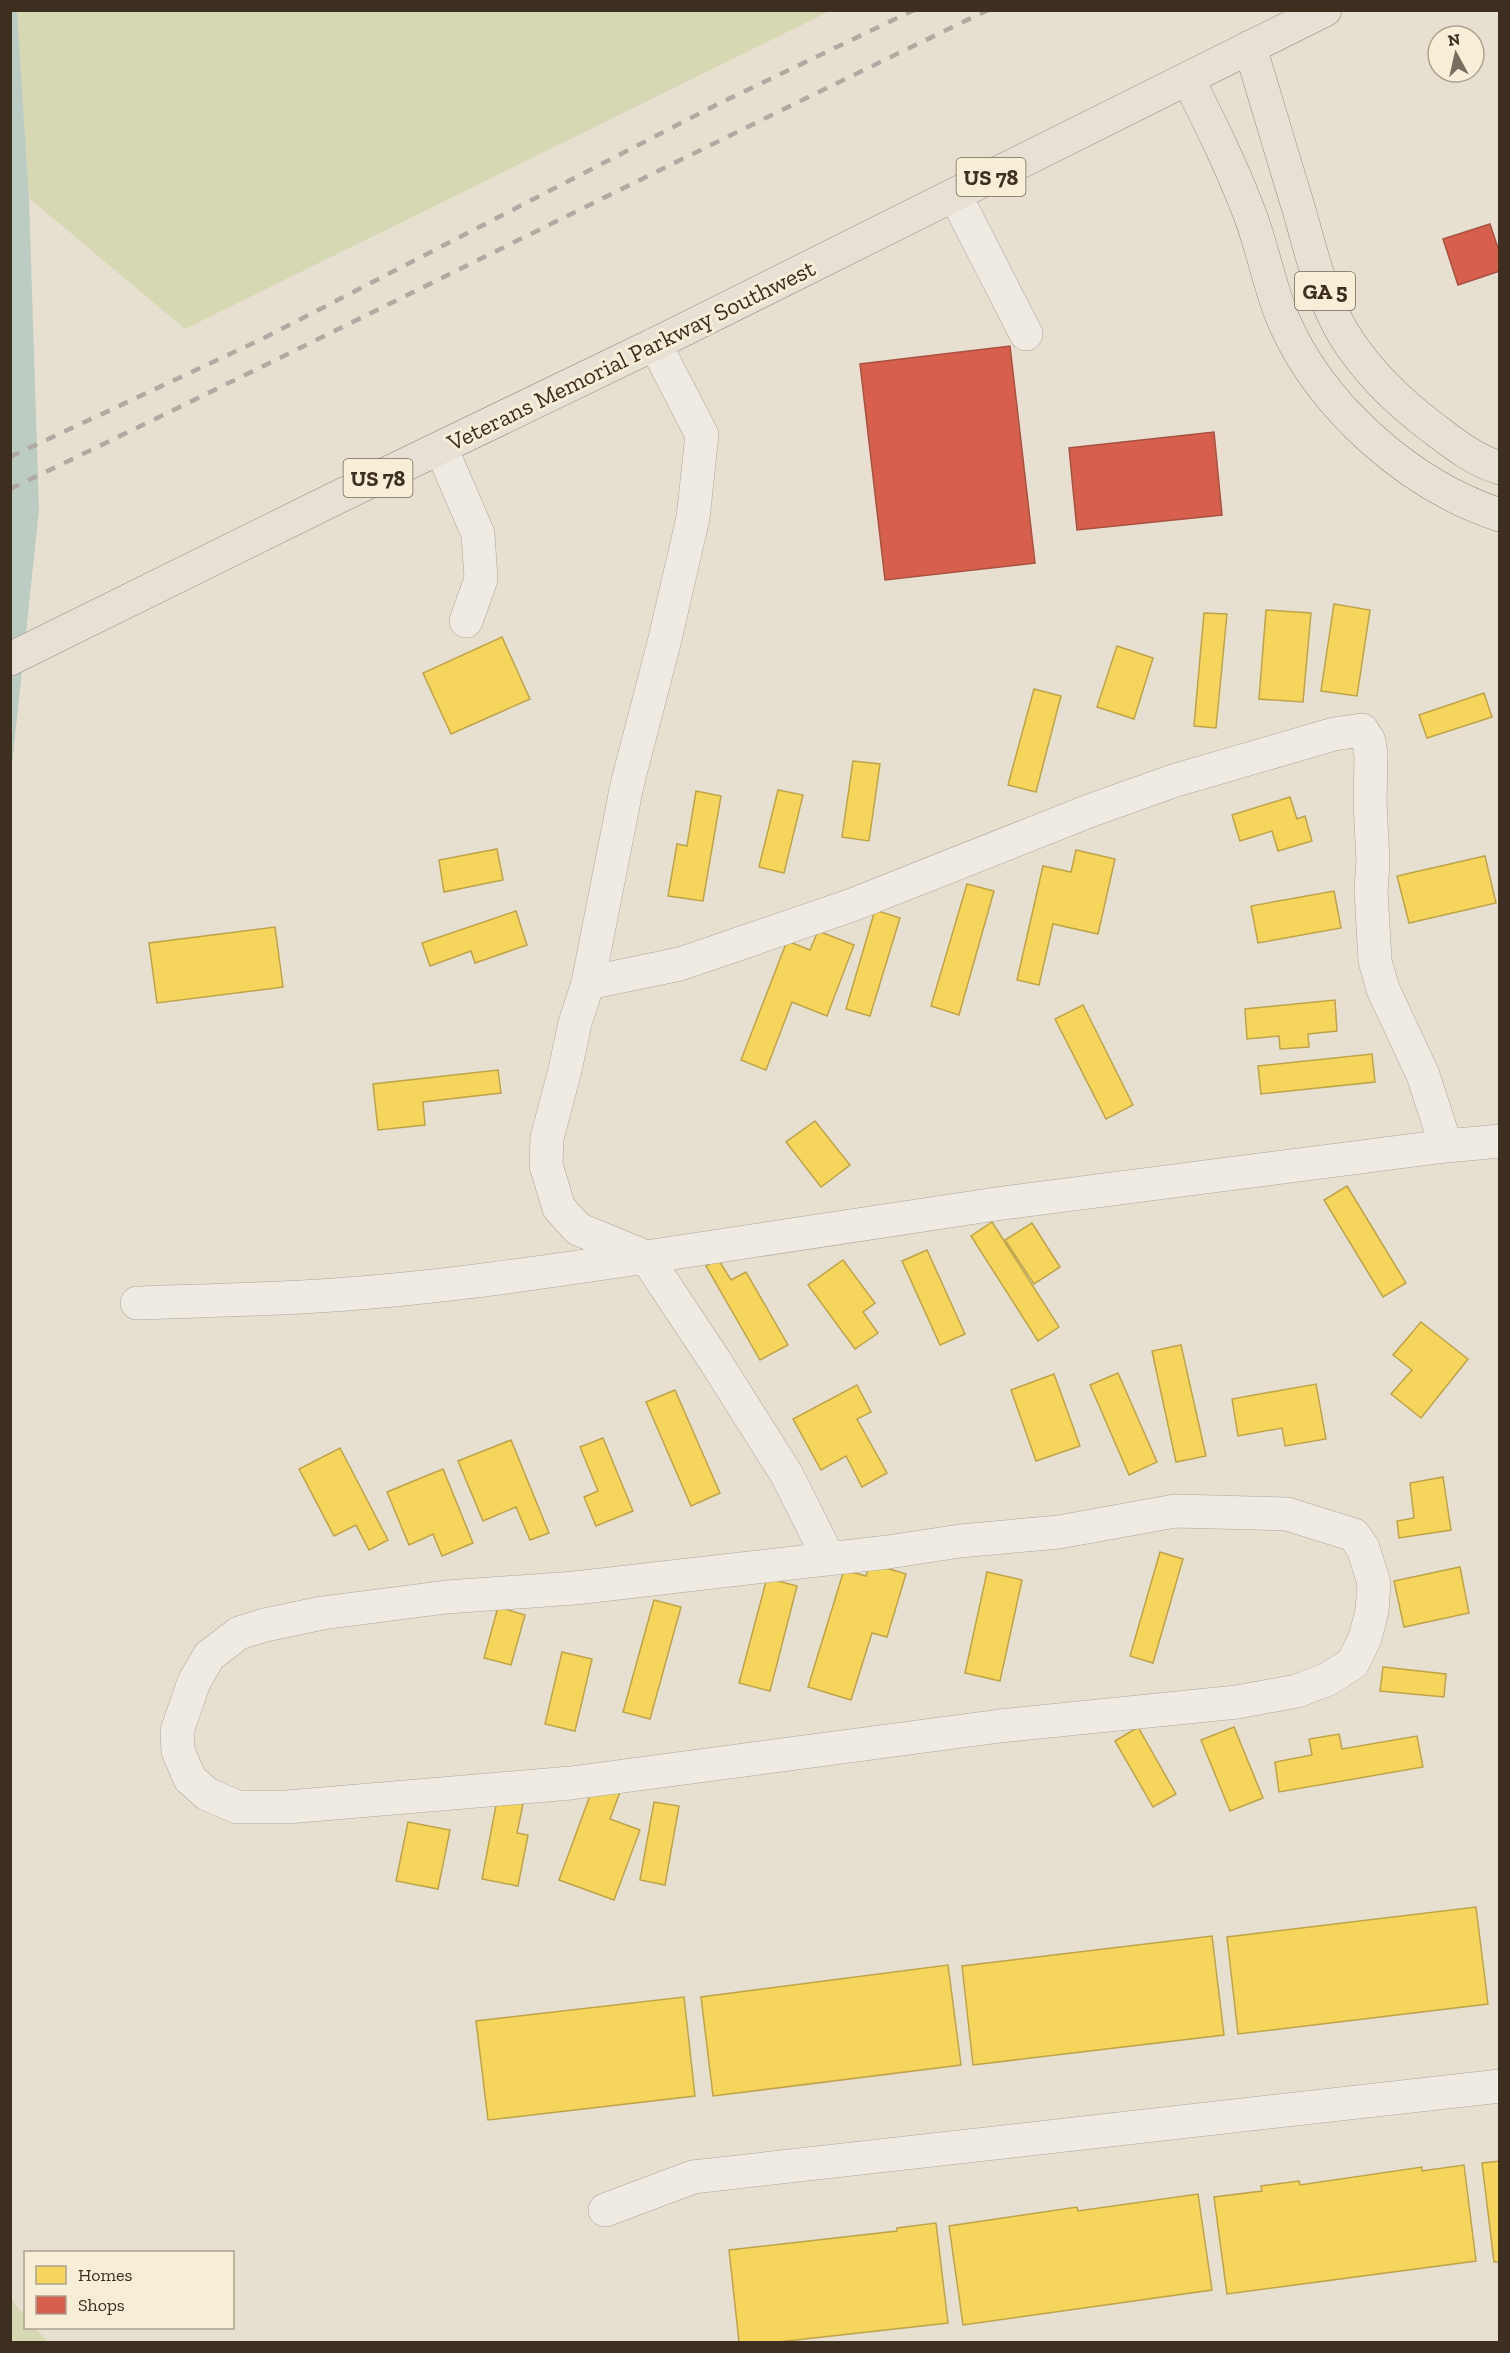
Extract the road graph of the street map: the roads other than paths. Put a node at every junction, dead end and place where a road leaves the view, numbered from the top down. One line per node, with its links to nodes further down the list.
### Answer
1 (1325, 10): 2 (main road, US 78)
2 (1250, 48): 3 (main road, Veterans Memorial Parkway Southwest / US 78); 8 (main road, GA 5)
3 (1188, 79): 4 (main road, Veterans Memorial Parkway Southwest / US 78); 9 (main road)
4 (955, 195): 5 (street); 6 (main road, Veterans Memorial Parkway Southwest / US 78)
5 (1026, 334)
6 (655, 344): 7 (main road, Veterans Memorial Parkway Southwest / US 78); 12 (street)
7 (441, 448): 10 (street); 11 (main road, Veterans Memorial Parkway Southwest / US 78)
8 (1500, 468)
9 (1500, 515)
10 (466, 621)
11 (10, 659)
12 (588, 983): 14 (street); 15 (street)
13 (1500, 1141): 14 (street)
14 (1446, 1146): 15 (street)
15 (646, 1257): 16 (street); 17 (street)
16 (137, 1303)
17 (828, 1557): 17 (street)
18 (1500, 2086): 19 (street)
19 (605, 2210)

